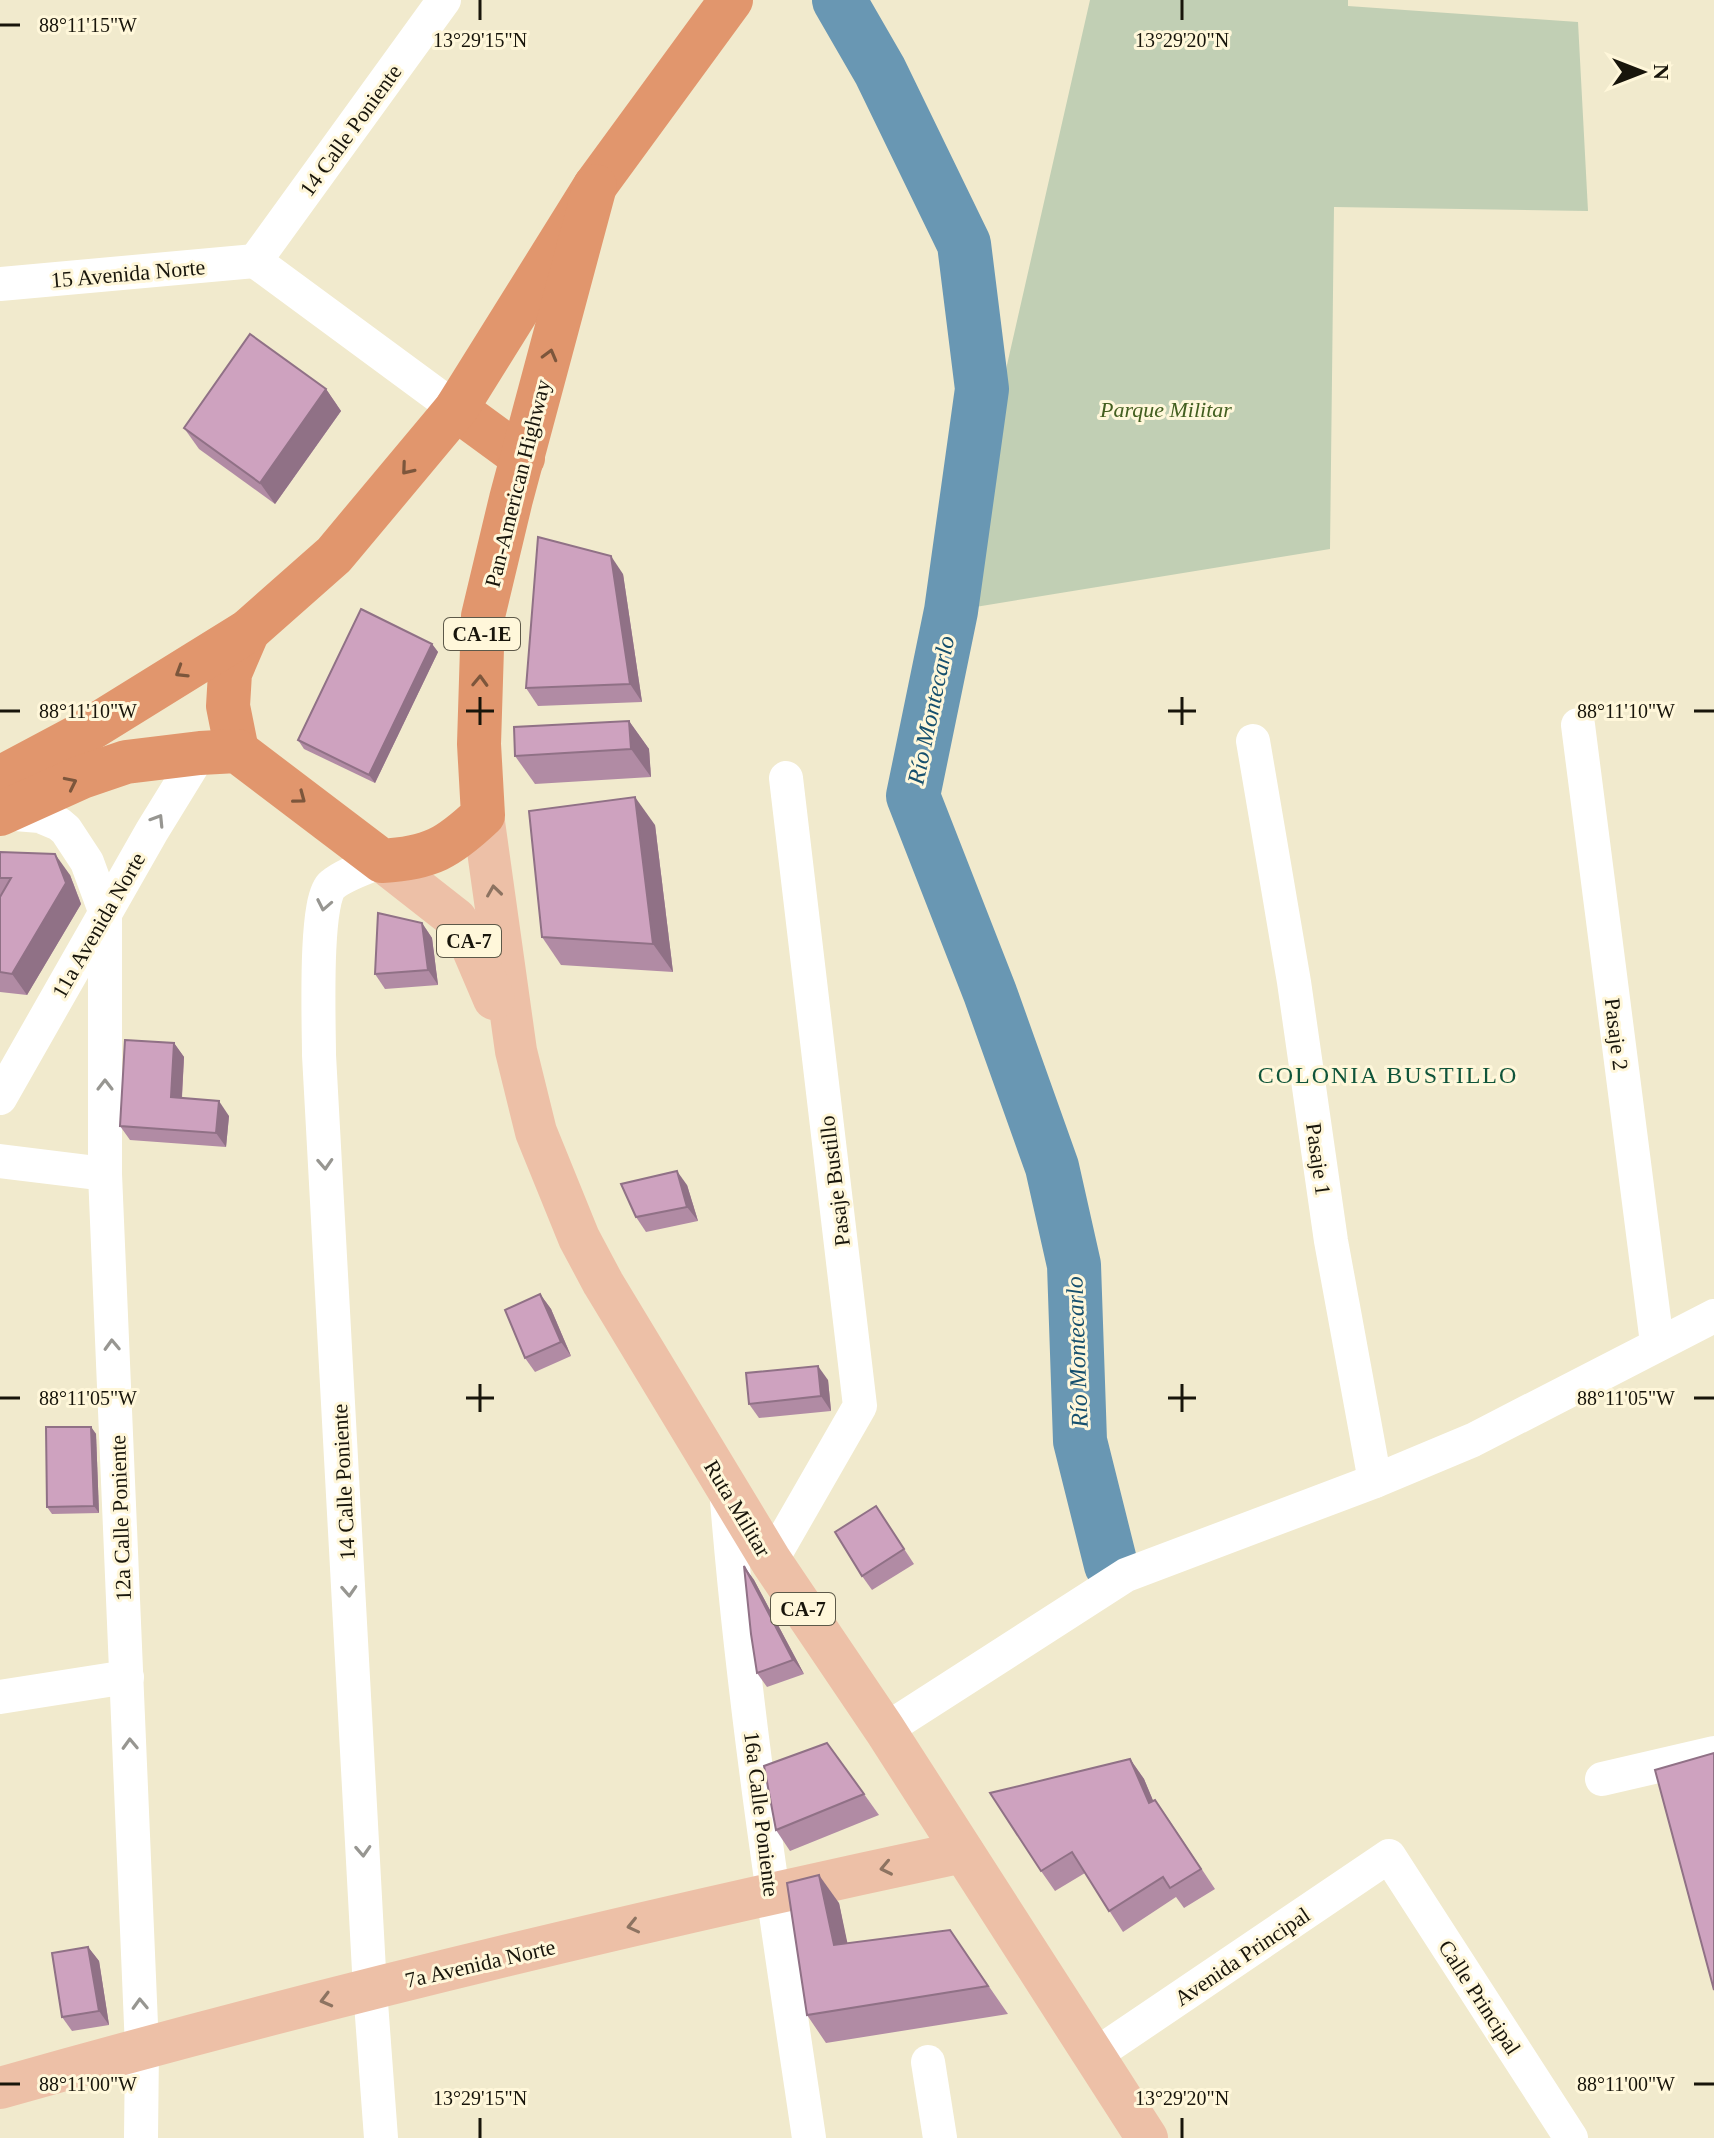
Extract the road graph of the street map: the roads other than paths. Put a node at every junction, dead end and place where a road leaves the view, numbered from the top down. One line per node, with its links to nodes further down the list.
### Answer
1 (444, 0): 4 (street, 14 Calle Poniente)
2 (731, 0): 3 (highway, Pan-American Highway / CA-1E)
3 (595, 186): 6 (highway, Pan-American Highway / CA-1E); 7 (highway, Pan-American Highway / CA-1E, one-way to 3)
4 (255, 261): 5 (street, 15 Avenida Norte); 6 (street)
5 (0, 284)
6 (456, 409): 7 (highway); 8 (highway, Pan-American Highway / CA-1E, one-way to 8)
7 (523, 458): 14 (highway, Pan-American Highway / CA-1E, one-way to 7)
8 (248, 631): 11 (highway); 13 (highway, Pan-American Highway / CA-1E, one-way to 13)
9 (1578, 725): 22 (street, Pasaje 2)
10 (1253, 741): 23 (street, Pasaje 1)
11 (218, 752): 13 (highway, one-way to 11); 15 (highway, one-way to 15); 16 (street, 11a Avenida Norte, one-way to 11)
12 (786, 778): 25 (street, Pasaje Bustillo)
13 (1, 802): 16 (street, 12a Calle Poniente)
14 (483, 815): 15 (highway); 17 (main road, Ruta Militar / CA-7, one-way to 14)
15 (382, 861): 17 (main road, Ruta Militar / CA-7); 34 (street, 14 Calle Poniente, one-way to 34)
16 (105, 911): 18 (street, 11a Avenida Norte); 20 (street, 12a Calle Poniente, one-way to 16)
17 (516, 1051): 24 (main road, Ruta Militar / CA-7)
18 (0, 1098)
19 (0, 1161): 20 (street)
20 (105, 1174): 26 (street, 12a Calle Poniente, one-way to 20)
21 (1714, 1316): 22 (street)
22 (1657, 1343): 23 (street)
23 (1375, 1481): 28 (street)
24 (726, 1488): 25 (main road, Ruta Militar / CA-7); 33 (street, 16a Calle Poniente)
25 (771, 1561): 28 (main road, Ruta Militar / CA-7)
26 (127, 1677): 27 (street); 35 (street, 12a Calle Poniente, one-way to 26)
27 (0, 1697)
28 (885, 1730): 31 (main road, Ruta Militar / CA-7)
29 (1714, 1753): 30 (street)
30 (1602, 1779)
31 (963, 1852): 33 (main road, 7a Avenida Norte, one-way to 33); 36 (main road, Ruta Militar / CA-7)
32 (1389, 1856): 36 (street, Avenida Principal); 44 (street, Calle Principal)
33 (772, 1893): 34 (main road, 7a Avenida Norte, one-way to 34); 41 (street, 16a Calle Poniente)
34 (370, 1989): 35 (main road, 7a Avenida Norte, one-way to 35); 40 (street, 14 Calle Poniente)
35 (142, 2048): 38 (main road, 7a Avenida Norte); 39 (street, 12a Calle Poniente)
36 (1095, 2055): 43 (main road, Ruta Militar / CA-7)
37 (928, 2062): 42 (street)
38 (0, 2088)
39 (141, 2138)
40 (381, 2138)
41 (809, 2138)
42 (940, 2138)
43 (1147, 2138)
44 (1571, 2138)

